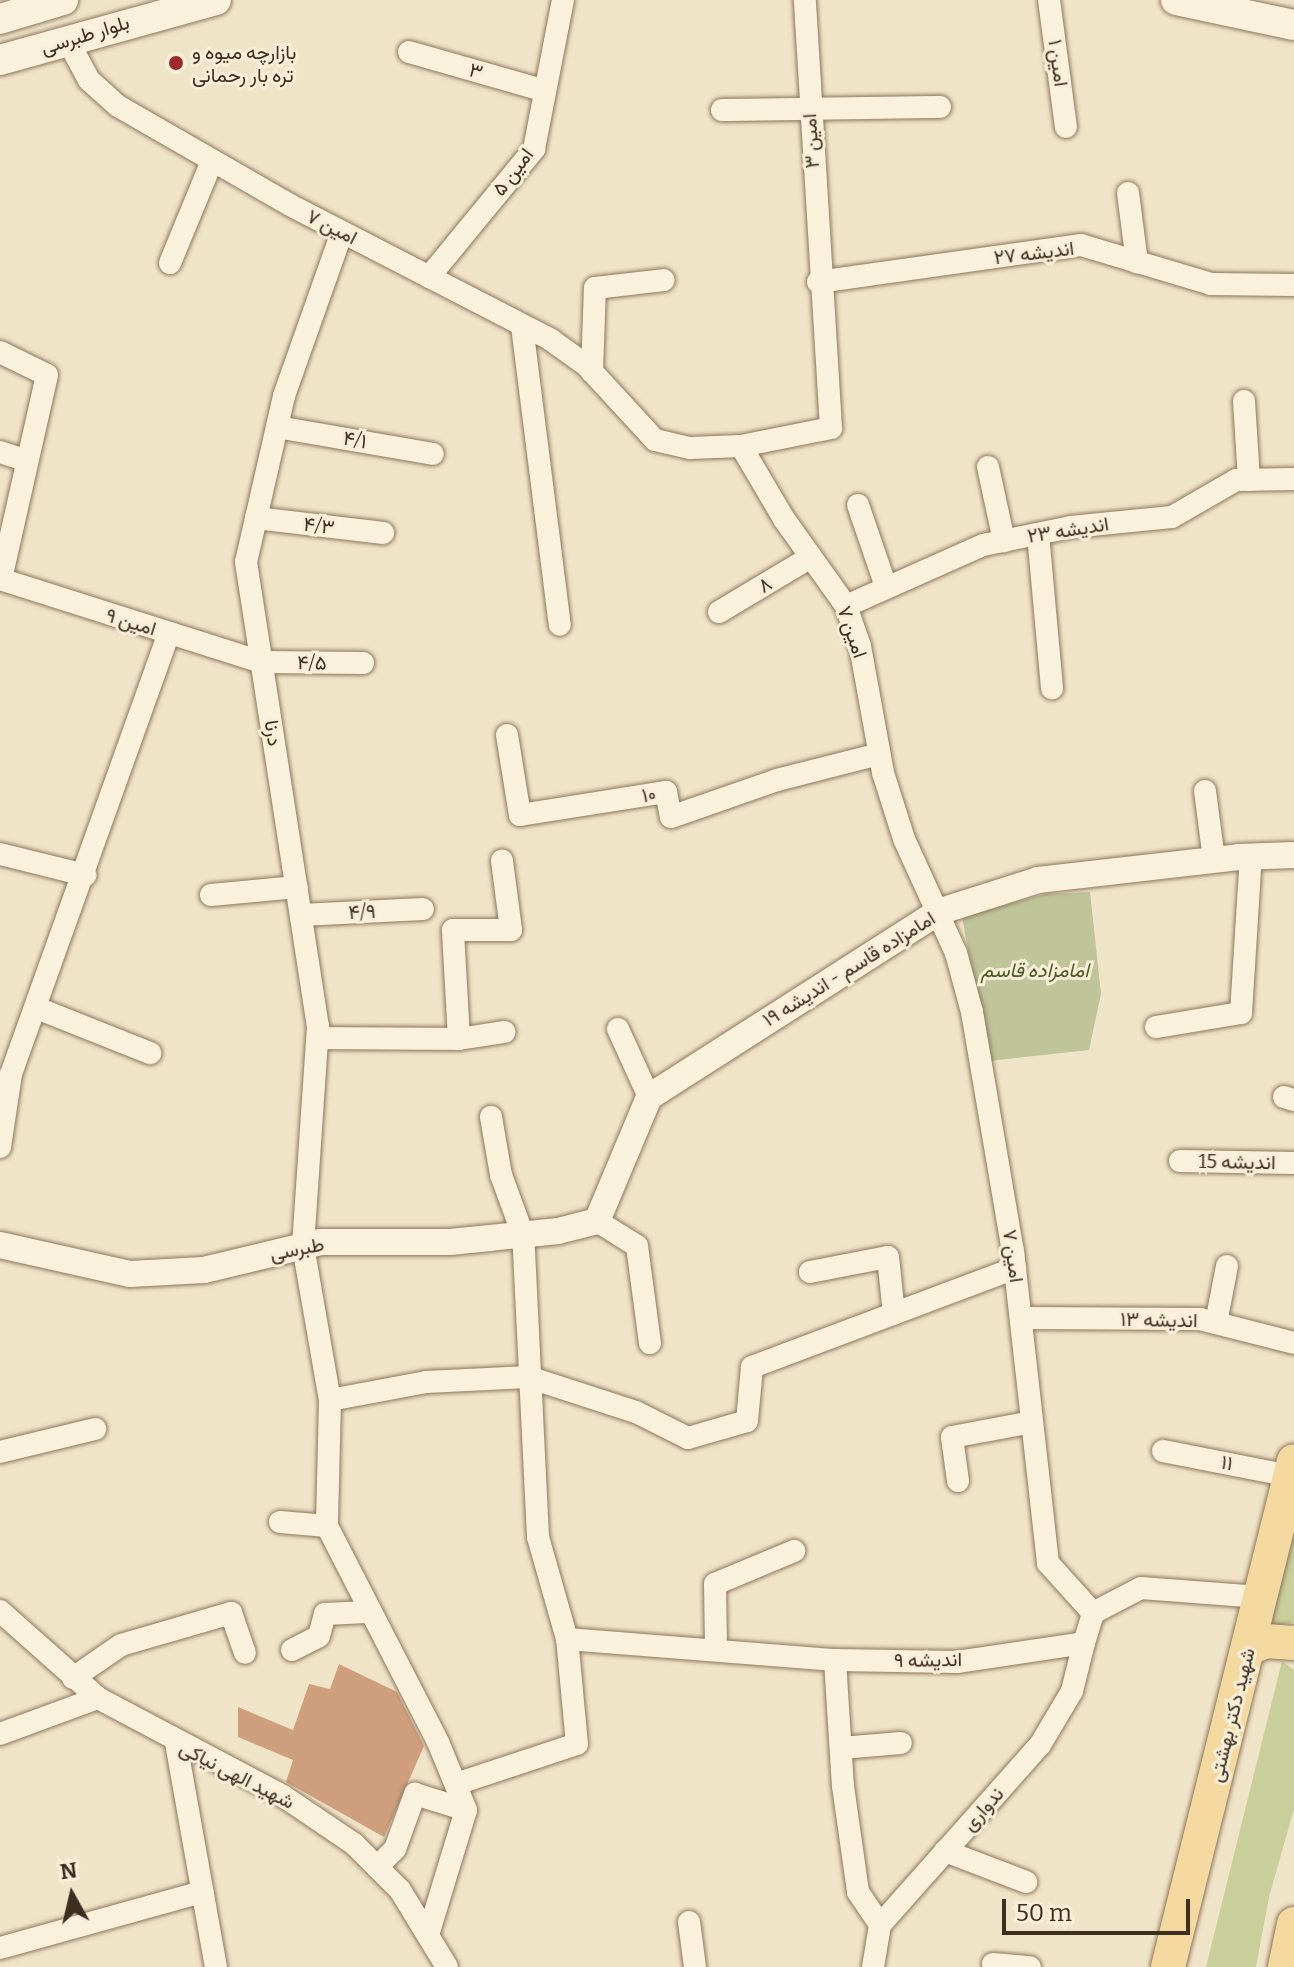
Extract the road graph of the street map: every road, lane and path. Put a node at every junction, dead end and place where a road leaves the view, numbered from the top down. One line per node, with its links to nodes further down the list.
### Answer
1 (63, 0): 7 (main road, بلوار طبرسی)
2 (216, 0): 9 (main road, بلوار طبرسی)
3 (563, 0): 12 (street, امین ۵)
4 (805, 0): 13 (street, امین ۳)
5 (1049, 0): 16 (street, امین ۱)
6 (1176, 0): 8 (main road)
7 (0, 19)
8 (1294, 25)
9 (68, 41): 11 (main road, بلوار طبرسی); 17 (street, امین ۷)
10 (409, 52): 12 (street, ۳)
11 (0, 60)
12 (542, 90): 22 (street, امین ۵)
13 (809, 107): 14 (street); 15 (street); 24 (street, امین ۳)
14 (940, 107)
15 (722, 110)
16 (1066, 127)
17 (212, 161): 19 (street, امین ۷); 21 (street)
18 (1128, 193): 20 (street)
19 (342, 232): 22 (street, امین ۷); 30 (street, درنا)
20 (1137, 262): 24 (street, اندیشه ۲۷); 25 (street, اندیشه ۲۷)
21 (170, 263)
22 (429, 277): 26 (street, امین ۷)
23 (664, 280): 28 (street)
24 (818, 282): 31 (street, امین ۳)
25 (1294, 285)
26 (522, 326): 28 (street, امین ۷); 48 (street)
27 (0, 352): 34 (street)
28 (592, 372): 31 (street, امین ۷)
29 (1244, 401): 37 (street)
30 (277, 427): 33 (street, ۴/۱); 39 (street, درنا)
31 (741, 446): 43 (street, امین ۷)
32 (0, 452): 34 (street)
33 (433, 454)
34 (27, 461): 44 (street)
35 (988, 467): 42 (street)
36 (1294, 479): 37 (street, اندیشه ۲۳)
37 (1249, 480): 41 (street, اندیشه ۲۳)
38 (858, 505): 45 (street)
39 (256, 518): 40 (street, ۴/۳); 50 (street, درنا)
40 (383, 533)
41 (1038, 534): 42 (street, اندیشه ۲۳); 52 (street)
42 (1004, 541): 45 (street, اندیشه ۲۳)
43 (811, 557): 46 (street, امین ۷); 47 (street, ۸)
44 (0, 579): 49 (street, امین ۹)
45 (886, 587): 46 (street, اندیشه ۲۳)
46 (846, 606): 54 (street, امین ۷)
47 (719, 612)
48 (560, 625)
49 (169, 633): 50 (street, امین ۹); 61 (street)
50 (262, 662): 51 (street, ۴/۵); 62 (street, درنا)
51 (363, 663)
52 (1052, 688)
53 (507, 735): 54 (street, ۱۰)
54 (879, 754): 65 (street, امین ۷)
55 (1205, 791): 59 (street)
56 (0, 854): 61 (street)
57 (1294, 855): 58 (street, امامزاده قاسم - اندیشه ۱۹)
58 (1251, 856): 59 (street, امامزاده قاسم - اندیشه ۱۹); 68 (street)
59 (1214, 859): 65 (street, امامزاده قاسم - اندیشه ۱۹)
60 (502, 861): 72 (street)
61 (85, 875): 67 (street)
62 (297, 887): 63 (street); 66 (street, درنا)
63 (211, 895)
64 (423, 909): 66 (street, ۴/۹)
65 (938, 912): 74 (street, امامزاده قاسم - اندیشه ۱۹); 84 (street, امین ۷)
66 (301, 915): 71 (street, درنا)
67 (37, 1008): 73 (street); 76 (street)
68 (1156, 1027)
69 (618, 1029): 74 (street)
70 (504, 1032): 72 (street)
71 (318, 1038): 72 (street); 82 (street, درنا)
72 (459, 1039)
73 (150, 1053)
74 (649, 1097): 79 (street)
75 (491, 1117): 80 (street)
76 (0, 1147)
77 (1180, 1161): 78 (street, اندیشه 15)
78 (1294, 1163)
79 (597, 1221): 80 (street, طبرسی); 89 (street)
80 (523, 1235): 82 (street, طبرسی); 91 (street)
81 (0, 1245): 82 (street, طبرسی)
82 (303, 1246): 92 (street, درنا)
83 (1227, 1266): 88 (street)
84 (1015, 1268): 86 (street); 87 (street, امین ۷)
85 (810, 1272): 86 (street)
86 (894, 1314): 91 (street)
87 (1021, 1318): 88 (street, اندیشه ۱۳); 93 (street, امین ۷)
88 (1216, 1323): 90 (street, اندیشه ۱۳)
89 (650, 1343)
90 (1294, 1343)
91 (528, 1377): 92 (street); 106 (street)
92 (330, 1400): 100 (street, درنا)
93 (1032, 1422): 98 (street); 104 (street, امین ۷)
94 (95, 1429): 96 (street)
95 (1163, 1451): 97 (street, ۱۱)
96 (0, 1452)
97 (1292, 1469): 102 (main road, شهید دکتر بهشتی)
98 (958, 1481)
99 (280, 1522): 100 (street)
100 (327, 1526): 103 (street)
101 (794, 1551): 109 (street)
102 (1260, 1597): 104 (street); 110 (main road, شهید دکتر بهشتی)
103 (367, 1612): 111 (street); 120 (street)
104 (1093, 1613): 107 (street)
105 (3, 1620): 114 (street, شهید الهی نیاکی)
106 (567, 1639): 109 (street, اندیشه ۹); 120 (street)
107 (1084, 1643): 113 (street, اندیشه ۹); 122 (street, ندواری)
108 (1294, 1643): 110 (main road)
109 (716, 1647): 113 (street, اندیشه ۹)
110 (1249, 1648): 137 (main road, شهید دکتر بهشتی)
111 (292, 1650)
112 (245, 1653): 114 (street)
113 (835, 1660): 119 (street)
114 (73, 1678): 115 (street, شهید الهی نیاکی)
115 (98, 1698): 116 (street); 117 (street, شهید الهی نیاکی)
116 (0, 1734)
117 (176, 1743): 123 (street, شهید الهی نیاکی); 125 (street)
118 (901, 1743): 119 (street)
119 (841, 1748): 128 (street)
120 (456, 1784): 121 (street)
121 (466, 1810): 123 (street); 129 (street)
122 (945, 1851): 124 (street); 128 (street, ندواری)
123 (377, 1867): 129 (street, شهید الهی نیاکی)
124 (1026, 1882)
125 (202, 1892): 130 (street); 132 (street)
126 (689, 1922): 134 (street)
127 (1294, 1924): 138 (main road)
128 (880, 1925): 135 (street)
129 (428, 1935): 133 (street, شهید الهی نیاکی)
130 (0, 1948)
131 (993, 1964): 136 (street)
132 (216, 1967)
133 (447, 1967)
134 (695, 1967)
135 (873, 1967)
136 (1030, 1967)
137 (1168, 1967)
138 (1285, 1967)

